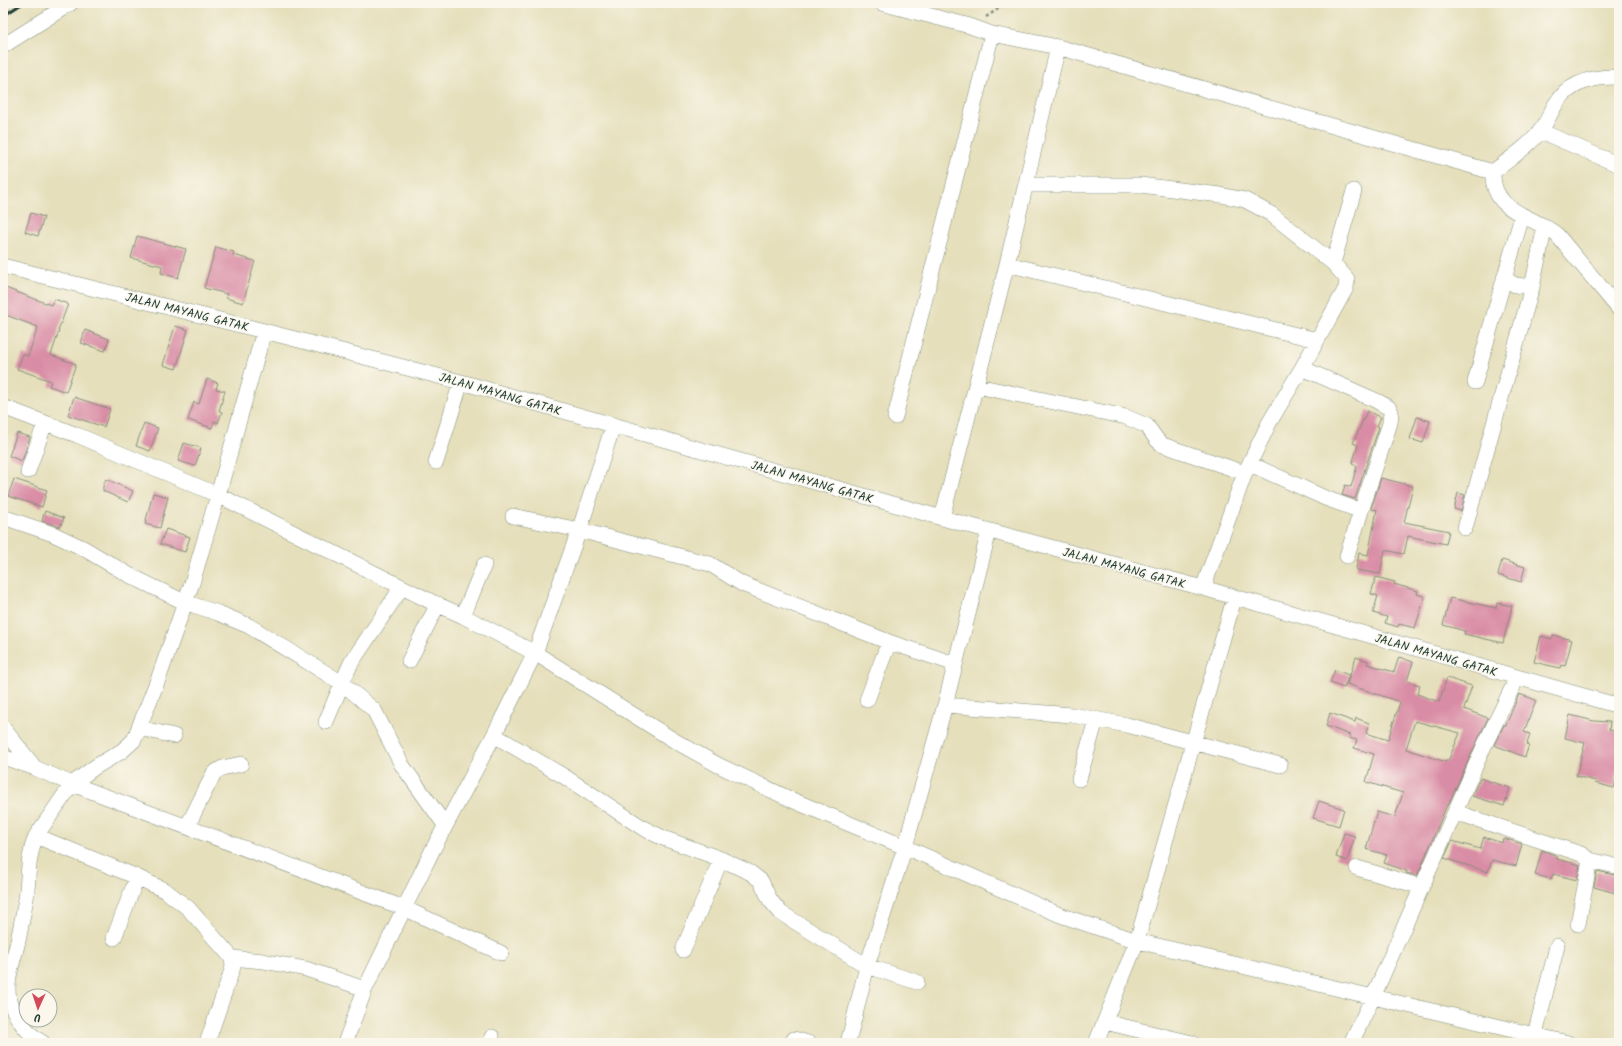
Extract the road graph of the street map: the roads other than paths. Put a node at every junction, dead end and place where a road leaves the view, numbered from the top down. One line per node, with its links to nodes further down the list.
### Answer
1 (71, 3): 4 (street)
2 (881, 3): 3 (street)
3 (992, 34): 5 (street); 27 (street)
4 (3, 46)
5 (1058, 47): 9 (street); 10 (street)
6 (1619, 77): 7 (street)
7 (1540, 131): 8 (street); 9 (street)
8 (1619, 165)
9 (1493, 172): 12 (street)
10 (1026, 184): 14 (street); 15 (street)
11 (1354, 191): 14 (street)
12 (1522, 216): 13 (street); 17 (street)
13 (1544, 226): 18 (street); 19 (street)
14 (1333, 263): 21 (street)
15 (1007, 264): 21 (street); 25 (street)
16 (3, 266): 20 (street, JALAN MAYANG GATAK)
17 (1504, 278): 18 (street); 24 (street)
18 (1532, 287): 38 (street)
19 (1619, 309)
20 (264, 331): 23 (street, JALAN MAYANG GATAK); 33 (street)
21 (1317, 340): 22 (street)
22 (1302, 368): 31 (street); 34 (street)
23 (461, 382): 29 (street, JALAN MAYANG GATAK); 30 (street)
24 (1474, 382)
25 (977, 386): 31 (street); 37 (street)
26 (3, 407): 28 (street)
27 (895, 417)
28 (45, 423): 32 (street); 33 (street)
29 (613, 426): 37 (street, JALAN MAYANG GATAK); 39 (street)
30 (436, 462)
31 (1248, 468): 34 (street); 44 (street)
32 (28, 471)
33 (218, 495): 43 (street); 46 (street)
34 (1361, 511): 41 (street)
35 (513, 516): 39 (street)
36 (3, 517): 46 (street)
37 (942, 518): 40 (street, JALAN MAYANG GATAK)
38 (1465, 528)
39 (579, 530): 49 (street); 50 (street)
40 (989, 532): 44 (street, JALAN MAYANG GATAK); 52 (street)
41 (1347, 556)
42 (484, 565): 48 (street)
43 (402, 587): 47 (street); 54 (street)
44 (1203, 588): 45 (street, JALAN MAYANG GATAK)
45 (1234, 598): 53 (street, JALAN MAYANG GATAK); 64 (street)
46 (184, 602): 54 (street); 61 (street)
47 (438, 604): 48 (street); 51 (street)
48 (463, 616): 50 (street)
49 (889, 642): 52 (street); 55 (street)
50 (535, 654): 63 (street); 75 (street)
51 (409, 661)
52 (955, 664): 56 (street)
53 (1517, 678): 57 (street, JALAN MAYANG GATAK); 71 (street)
54 (342, 683): 59 (street); 73 (street)
55 (867, 700)
56 (945, 705): 58 (street); 75 (street)
57 (1619, 706)
58 (1096, 720): 64 (street); 69 (street)
59 (326, 722)
60 (3, 728): 68 (street)
61 (139, 728): 62 (street); 70 (street)
62 (174, 736)
63 (494, 736): 73 (street); 76 (street)
64 (1194, 743): 67 (street); 85 (street)
65 (3, 758): 68 (street)
66 (241, 764): 72 (street)
67 (1280, 765)
68 (35, 768): 70 (street)
69 (1079, 779)
70 (72, 784): 72 (street); 74 (street)
71 (1455, 812): 77 (street); 81 (street)
72 (187, 827): 82 (street)
73 (443, 829): 82 (street)
74 (36, 836): 80 (street); 97 (street)
75 (905, 847): 85 (street); 90 (street)
76 (721, 859): 87 (street); 90 (street)
77 (1590, 860): 78 (street); 83 (street)
78 (1619, 866)
79 (1357, 868): 81 (street)
80 (137, 877): 84 (street); 89 (street)
81 (1422, 887): 93 (street)
82 (404, 908): 88 (street); 92 (street)
83 (1578, 924)
84 (114, 938)
85 (1137, 941): 93 (street); 94 (street)
86 (1557, 946): 95 (street)
87 (684, 950)
88 (501, 953)
89 (232, 958): 92 (street); 98 (street)
90 (867, 966): 91 (street); 101 (street)
91 (917, 982)
92 (366, 990): 99 (street)
93 (1373, 997): 95 (street); 104 (street)
94 (1104, 1022): 102 (street); 103 (street)
95 (1535, 1035): 105 (street)
96 (794, 1040): 100 (street)
97 (43, 1043)
98 (208, 1043)
99 (345, 1043)
100 (808, 1043)
101 (848, 1043)
102 (1096, 1043)
103 (1192, 1043)
104 (1351, 1043)
105 (1568, 1043)

